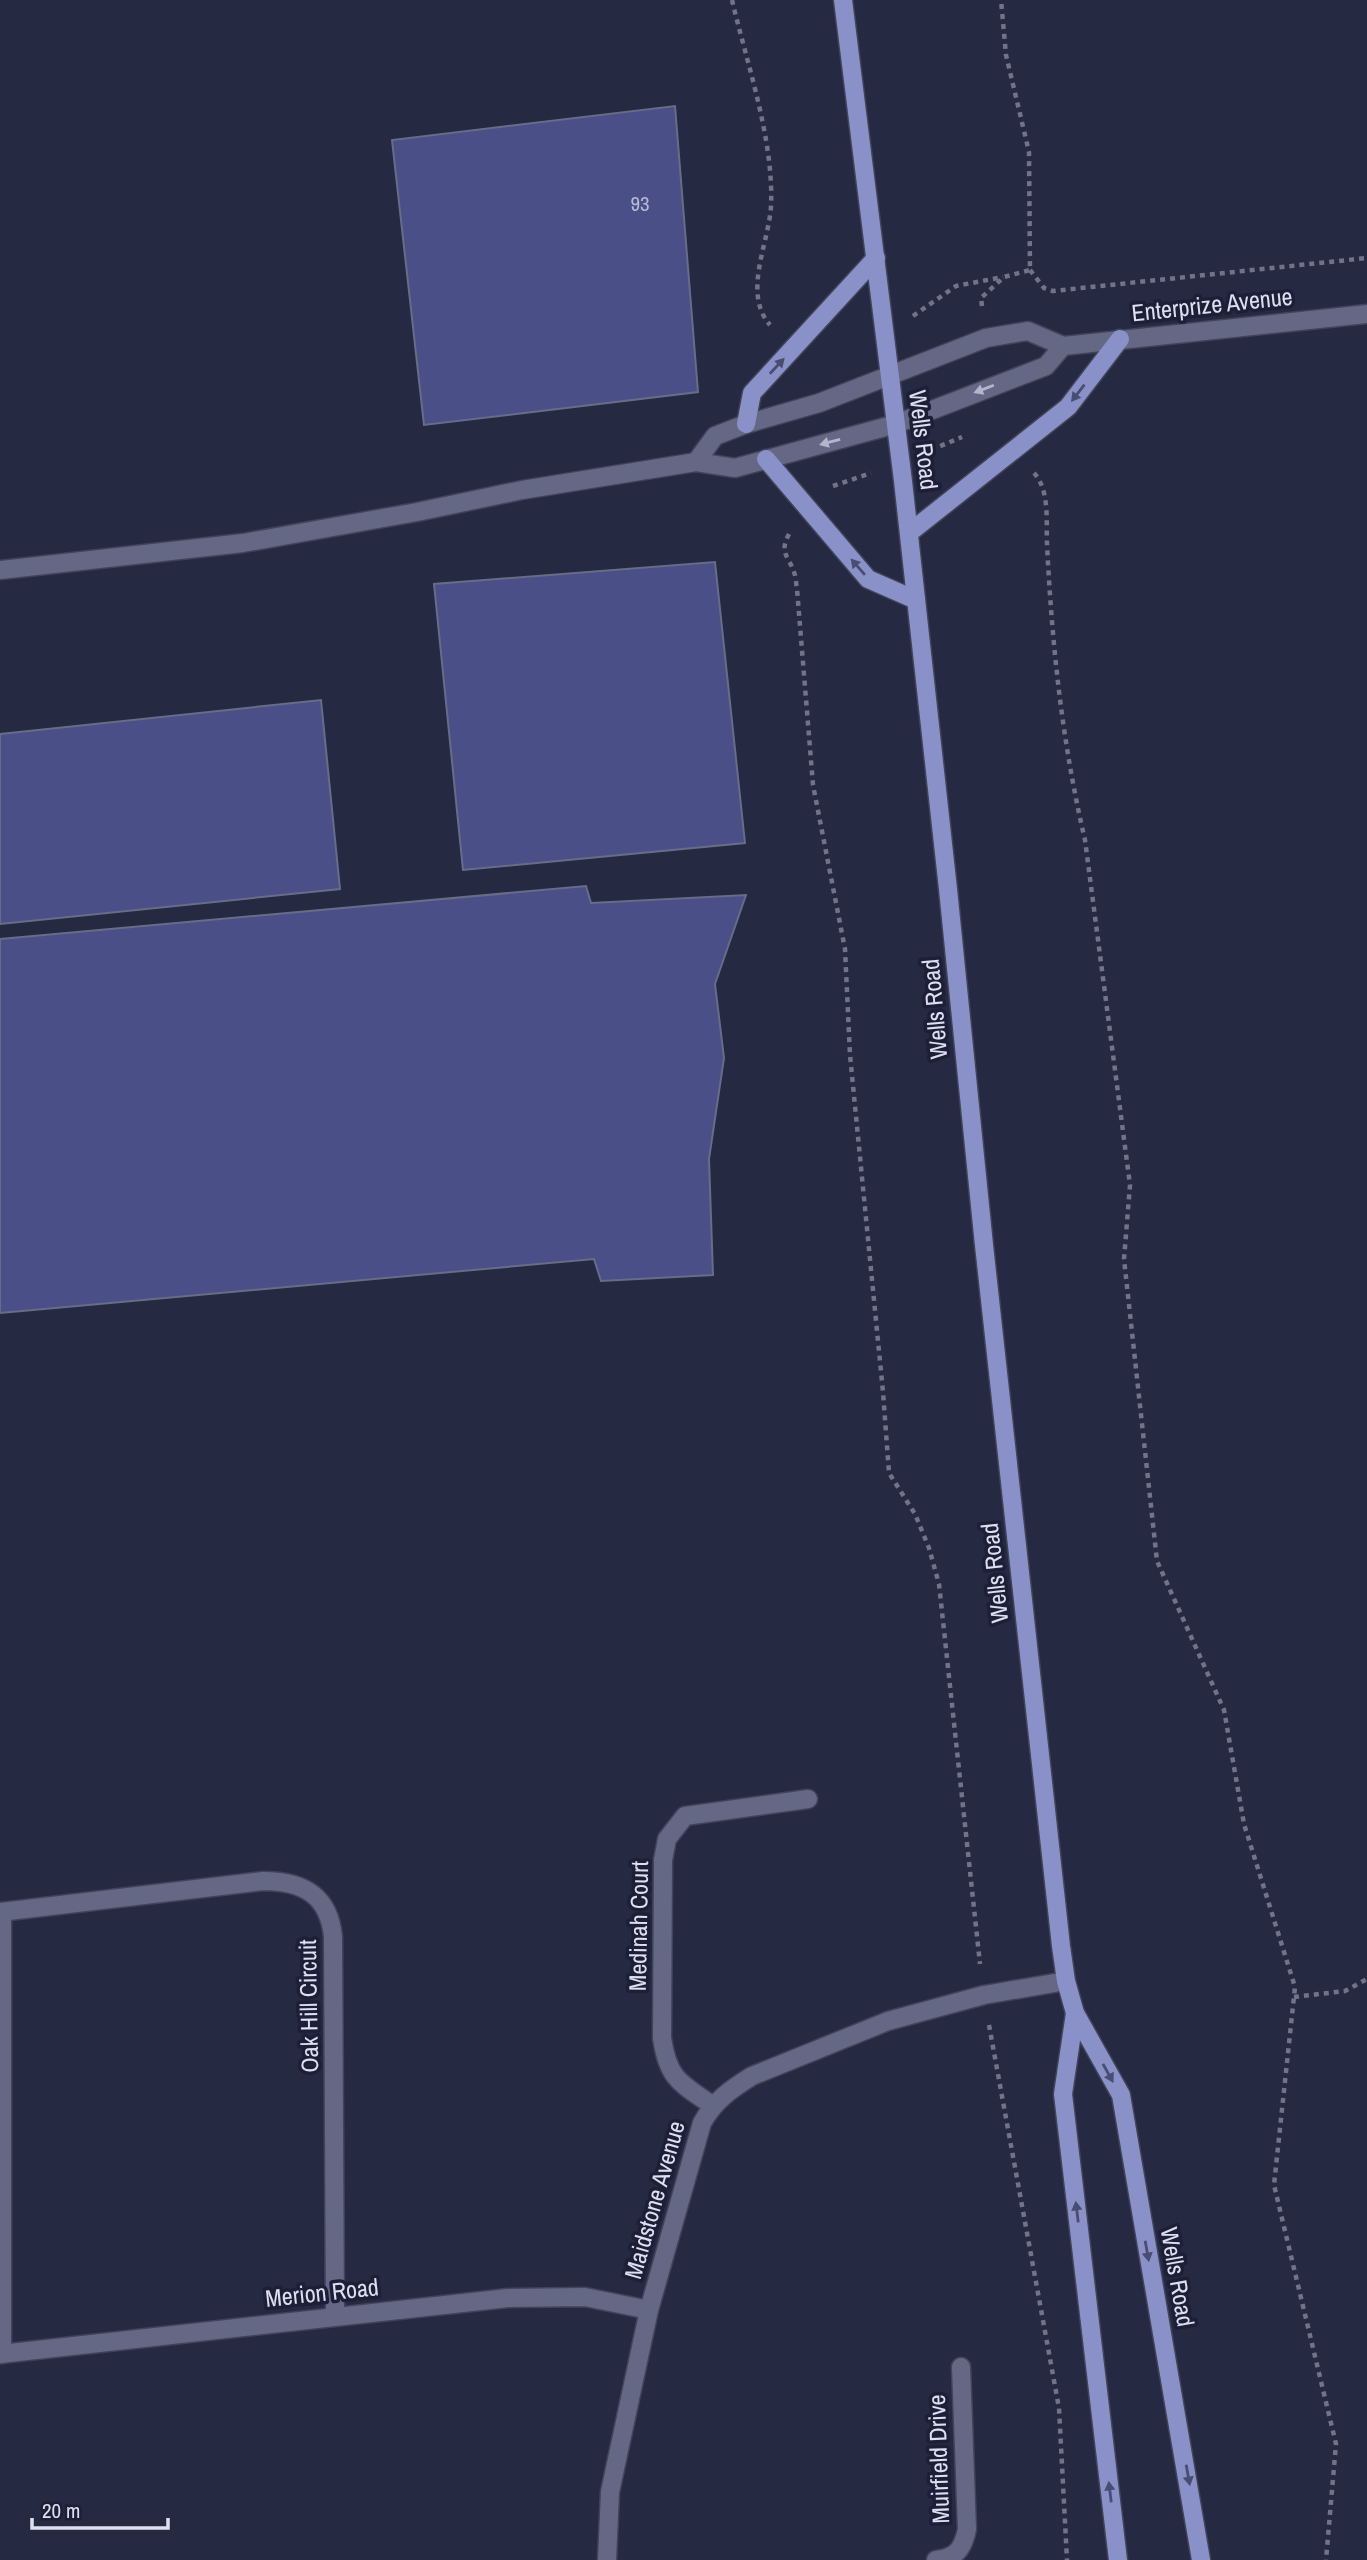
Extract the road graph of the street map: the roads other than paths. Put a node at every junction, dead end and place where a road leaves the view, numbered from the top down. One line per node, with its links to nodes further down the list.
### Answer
1 (843, 0): 2 (main road, Wells Road)
2 (876, 258): 6 (main road, Wells Road); 7 (main road, one-way to 2)
3 (1367, 314): 4 (street, Enterprize Avenue)
4 (1120, 340): 5 (street, Enterprize Avenue); 11 (main road, one-way to 11)
5 (1063, 346): 6 (street, Enterprize Avenue); 8 (street, one-way to 8)
6 (890, 375): 7 (street, Enterprize Avenue); 8 (main road, Wells Road)
7 (746, 424): 10 (street, Enterprize Avenue)
8 (896, 424): 9 (street, one-way to 9); 11 (main road, Wells Road)
9 (766, 459): 10 (street); 13 (main road, one-way to 9)
10 (696, 462): 12 (street)
11 (909, 533): 13 (main road, Wells Road)
12 (0, 570)
13 (916, 600): 16 (main road, Wells Road)
14 (808, 1799): 18 (street, Medinah Court)
15 (1, 1912): 20 (street, Oak Hill Circuit); 21 (street)
16 (1066, 1981): 17 (main road, Wells Road); 18 (street, Maidstone Avenue)
17 (1075, 2013): 26 (main road, Wells Road, one-way to 17); 27 (main road, Wells Road, one-way to 27)
18 (712, 2105): 19 (street, Maidstone Avenue)
19 (649, 2310): 20 (street, Merion Road); 24 (street, Maidstone Avenue)
20 (335, 2316): 21 (street, Merion Road)
21 (1, 2354)
22 (961, 2367): 23 (street, Muirfield Drive)
23 (964, 2555): 25 (street, Muirfield Drive)
24 (607, 2560)
25 (936, 2560)
26 (1118, 2560)
27 (1201, 2560)

